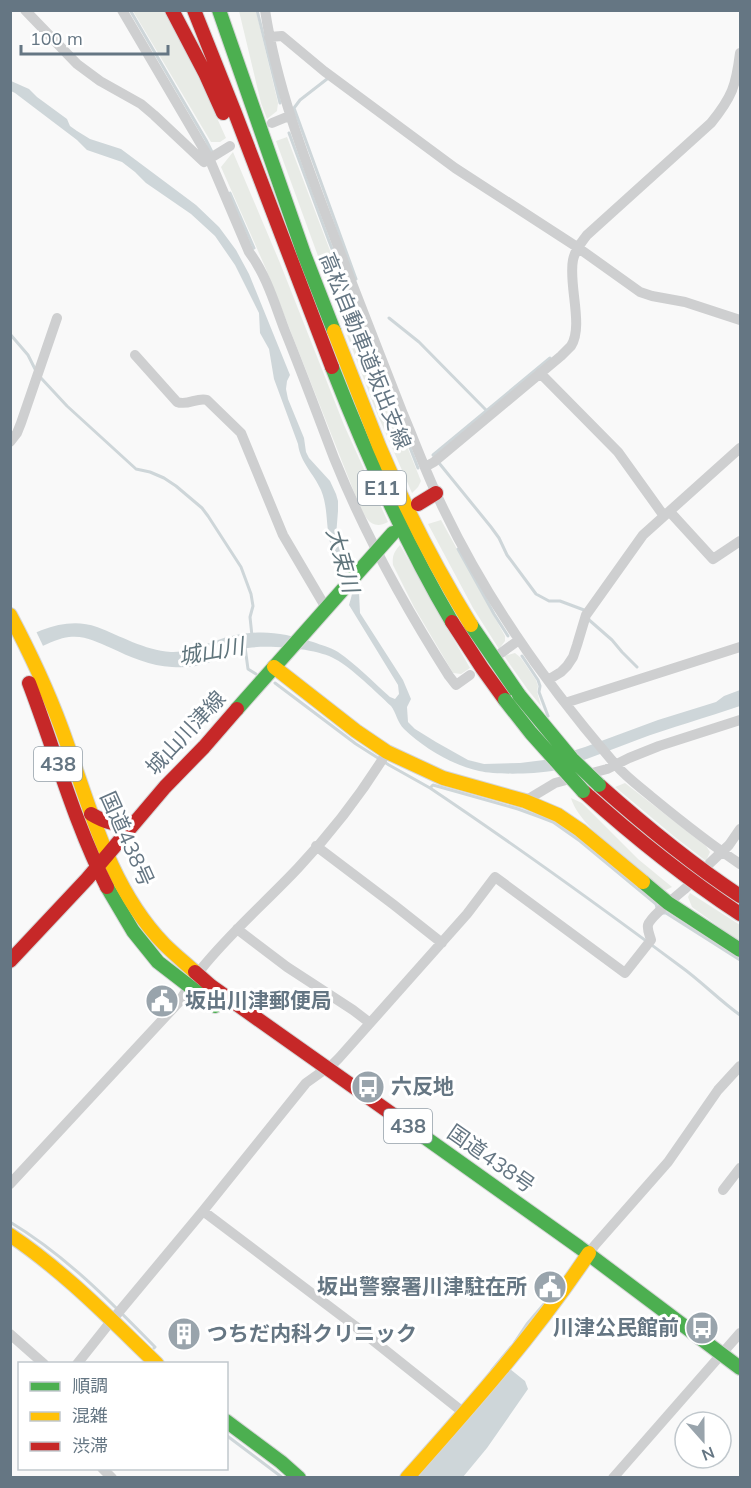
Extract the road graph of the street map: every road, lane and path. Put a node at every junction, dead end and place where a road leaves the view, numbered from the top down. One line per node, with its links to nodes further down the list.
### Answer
1 (25, 10): 14 (street)
2 (122, 10): 14 (street)
3 (172, 10): 16 (main road)
4 (194, 10): 16 (main road, E11)
5 (219, 10): 12 (main road)
6 (233, 10): 12 (main road)
7 (265, 10): 8 (street)
8 (269, 37): 11 (street); 15 (street)
9 (741, 53): 10 (street)
10 (739, 75): 15 (street)
11 (290, 116): 12 (street); 23 (street)
12 (266, 124): 55 (main road, 高松自動車道坂出支線 / E11, bridge)
13 (230, 146): 14 (street)
14 (212, 157): 29 (street)
15 (577, 247): 18 (street); 20 (street)
16 (290, 260): 57 (main road, 高松自動車道坂出支線 / E11, bridge)
17 (57, 318): 21 (street)
18 (741, 320)
19 (135, 355): 30 (street)
20 (540, 373): 23 (street); 26 (street)
21 (10, 442)
22 (741, 448): 26 (street)
23 (425, 467): 24 (street)
24 (436, 493): 25 (main road); 33 (street)
25 (418, 504)
26 (667, 514): 28 (street); 39 (street)
27 (393, 533): 29 (main road, 城山川津線)
28 (741, 542)
29 (374, 553): 30 (main road, 城山川津線); 38 (street)
30 (328, 606): 37 (main road, 城山川津線)
31 (10, 615): 32 (main road, 国道438号 / 438)
32 (16, 639): 36 (main road, 国道438号 / 438)
33 (519, 640): 35 (street); 39 (street)
34 (741, 647): 40 (street)
35 (501, 652)
36 (25, 658): 45 (main road, 国道438号 / 438); 53 (main road, 国道438号 / 438)
37 (274, 667): 42 (main road); 46 (main road, 城山川津線)
38 (470, 675)
39 (548, 680): 40 (street)
40 (566, 704): 43 (street)
41 (741, 720): 43 (street)
42 (383, 758): 44 (main road); 48 (street)
43 (614, 763): 44 (street); 49 (street)
44 (525, 801): 56 (main road)
45 (91, 814): 46 (main road); 50 (main road, 国道438号 / 438)
46 (134, 822): 50 (main road, 城山川津線)
47 (741, 829): 49 (street)
48 (316, 846): 58 (street); 59 (street)
49 (722, 852): 51 (street); 52 (street)
50 (107, 855): 53 (main road, 城山川津線); 62 (main road, 国道438号 / 438)
51 (711, 863)
52 (741, 864)
53 (97, 868): 61 (main road, 城山川津線); 62 (main road, 国道438号 / 438)
54 (687, 887): 56 (street)
55 (741, 896)
56 (668, 903): 59 (street); 60 (main road)
57 (741, 914)
58 (237, 928): 62 (street); 64 (street)
59 (441, 943): 64 (street)
60 (741, 950)
61 (10, 961)
62 (193, 981): 63 (main road, 国道438号 / 438); 67 (main road, 国道438号 / 438); 71 (street)
63 (222, 1010)
64 (370, 1023): 67 (street)
65 (278, 1050): 67 (main road, 国道438号 / 438)
66 (741, 1066): 75 (street)
67 (321, 1072): 68 (main road, 国道438号 / 438); 73 (street); 75 (main road, 国道438号 / 438)
68 (332, 1088)
69 (741, 1168): 72 (street)
70 (452, 1173): 75 (main road, 国道438号 / 438)
71 (10, 1184)
72 (723, 1190)
73 (203, 1211): 76 (street); 84 (street)
74 (10, 1235): 76 (main road)
75 (585, 1259): 79 (main road, 国道438号 / 438); 84 (main road)
76 (117, 1314): 81 (street); 82 (main road)
77 (741, 1333): 79 (street)
78 (10, 1334): 80 (street)
79 (718, 1359): 83 (main road, 国道438号 / 438); 88 (street)
80 (42, 1362)
81 (79, 1362)
82 (155, 1362)
83 (736, 1373)
84 (460, 1411): 87 (main road)
85 (228, 1422): 86 (main road)
86 (299, 1478)
87 (407, 1478)
88 (614, 1478)

